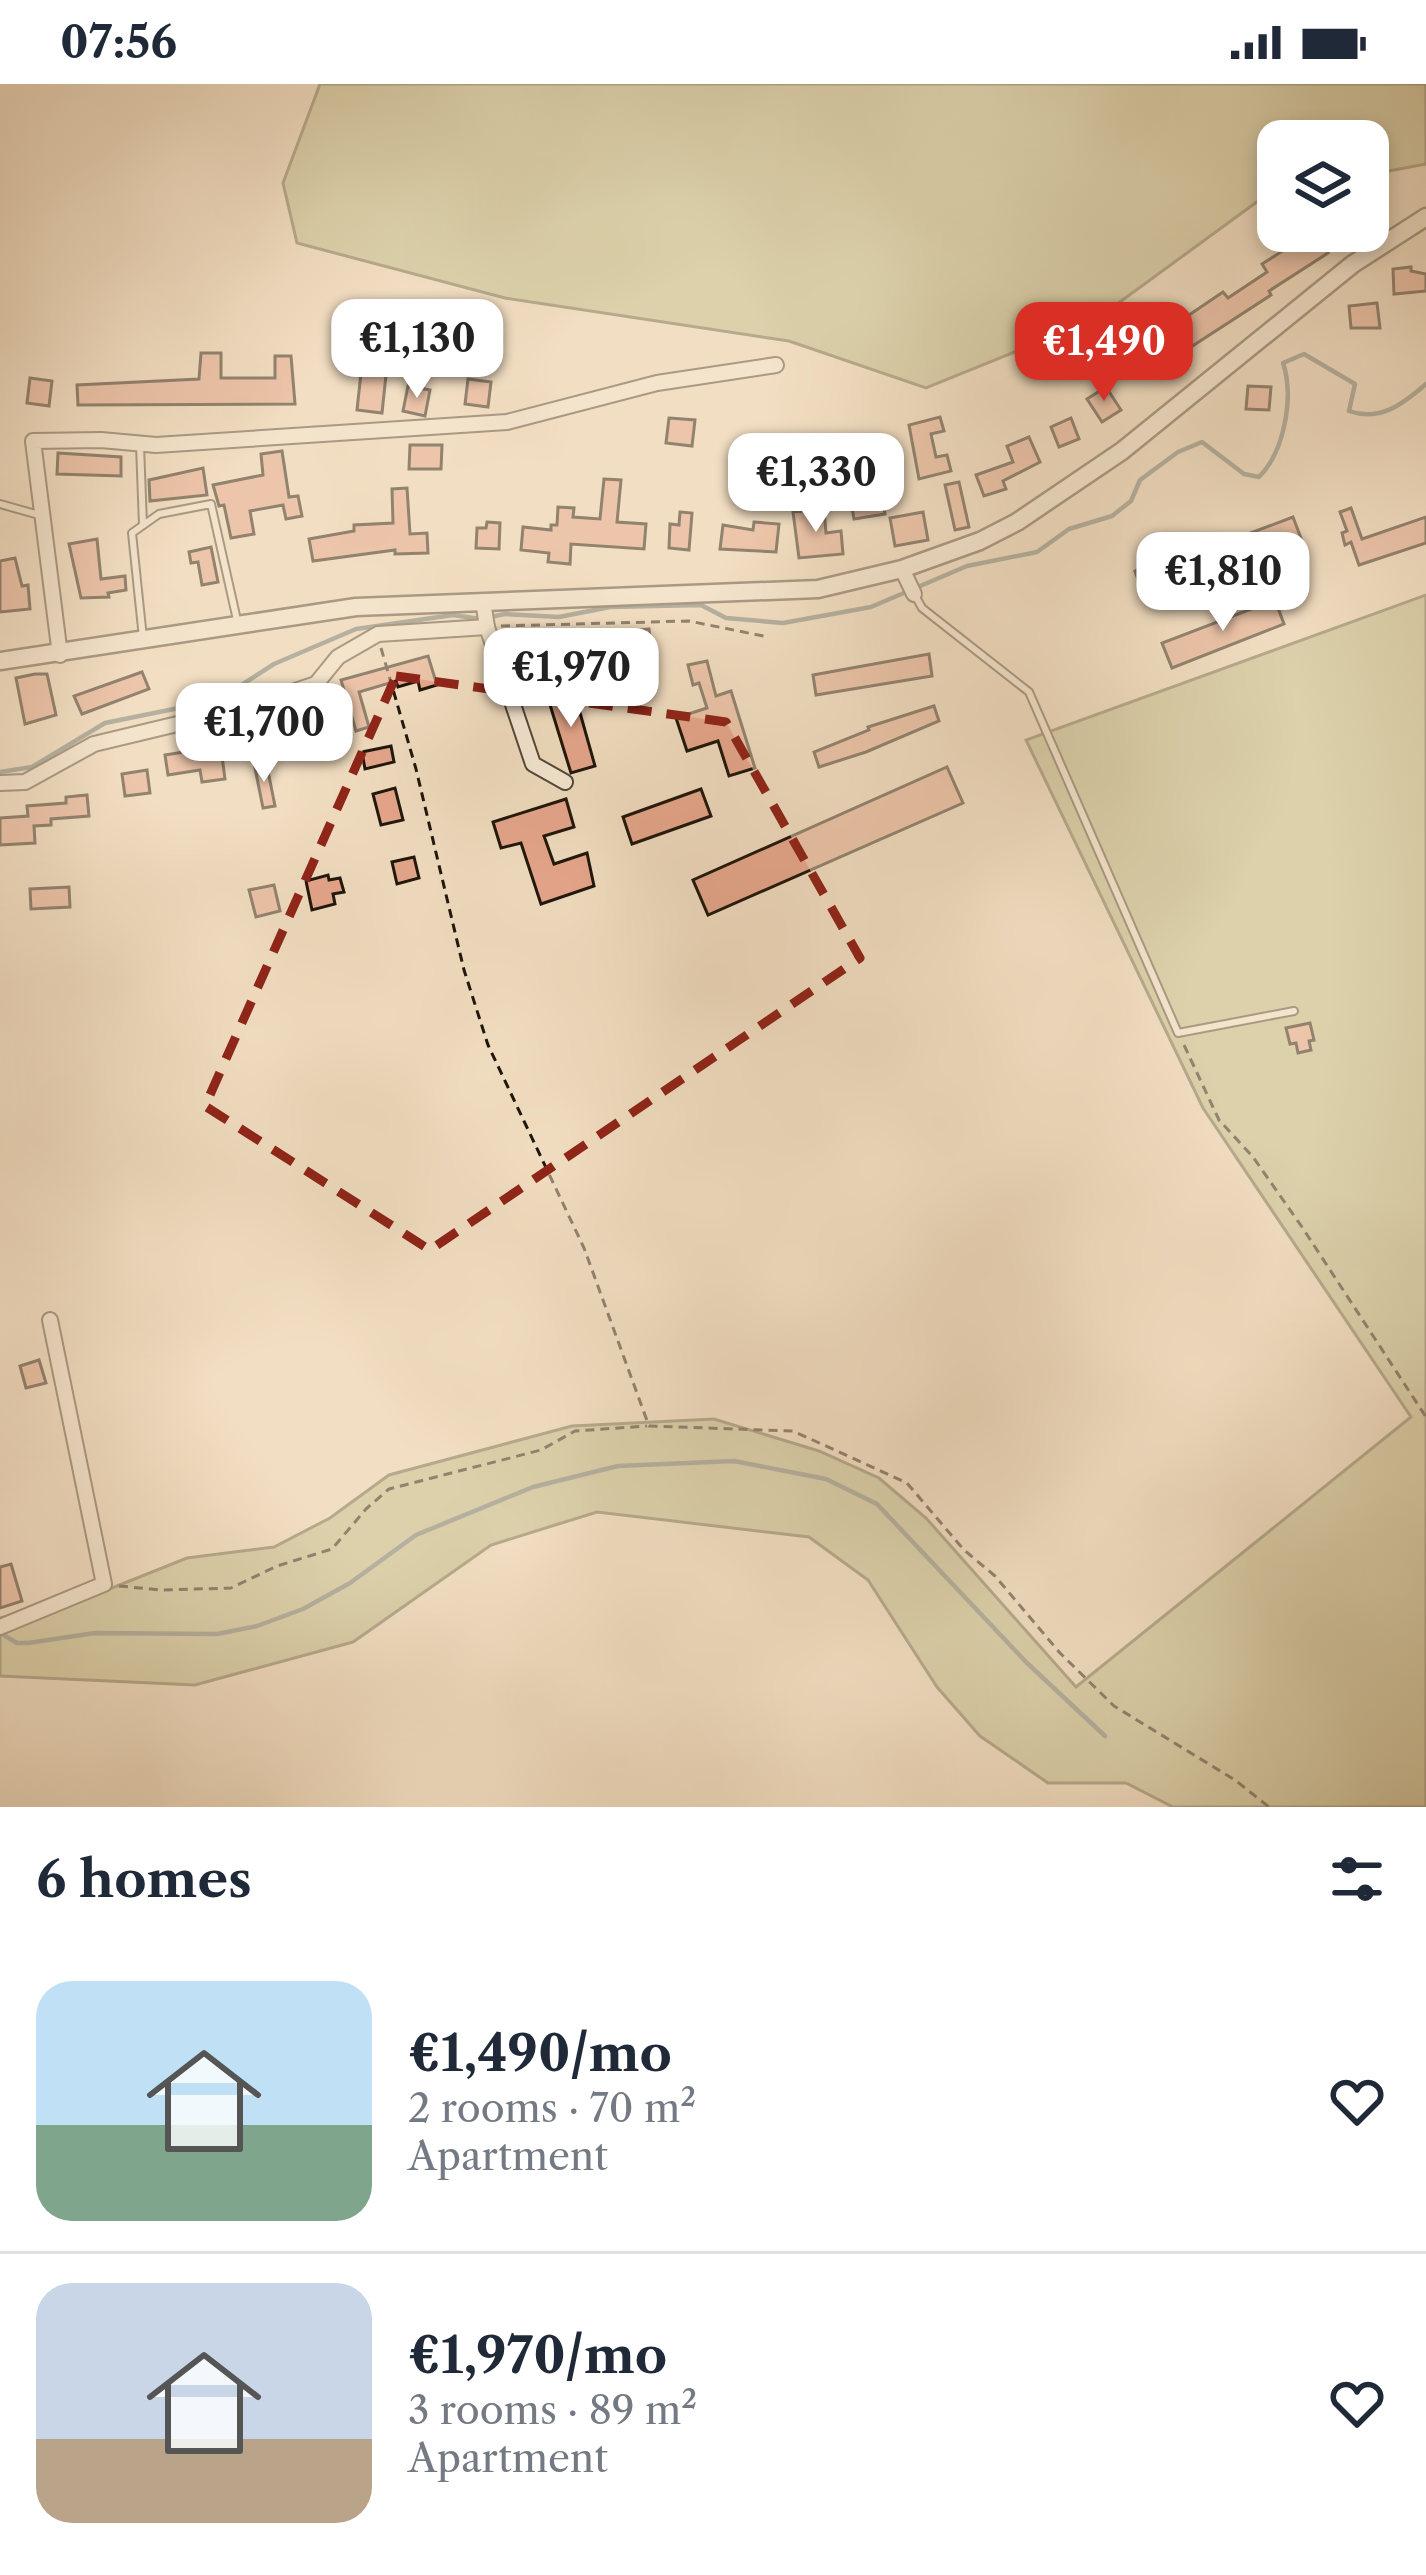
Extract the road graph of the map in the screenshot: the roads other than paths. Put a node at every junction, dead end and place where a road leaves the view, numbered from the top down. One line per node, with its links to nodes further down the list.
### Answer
1 (1426, 217): 7 (street)
2 (776, 365): 3 (street)
3 (140, 444): 5 (street); 6 (lane)
4 (0, 504): 5 (lane)
5 (43, 516): 12 (street)
6 (143, 525): 9 (lane); 11 (lane)
7 (908, 582): 8 (street); 16 (lane)
8 (483, 601): 9 (street); 10 (street)
9 (238, 626): 11 (street)
10 (487, 627): 14 (street); 15 (street)
11 (143, 641): 12 (street)
12 (61, 655): 13 (street)
13 (0, 662)
14 (565, 782)
15 (0, 783)
16 (1294, 1011)
17 (50, 1320): 18 (street)
18 (0, 1627)

